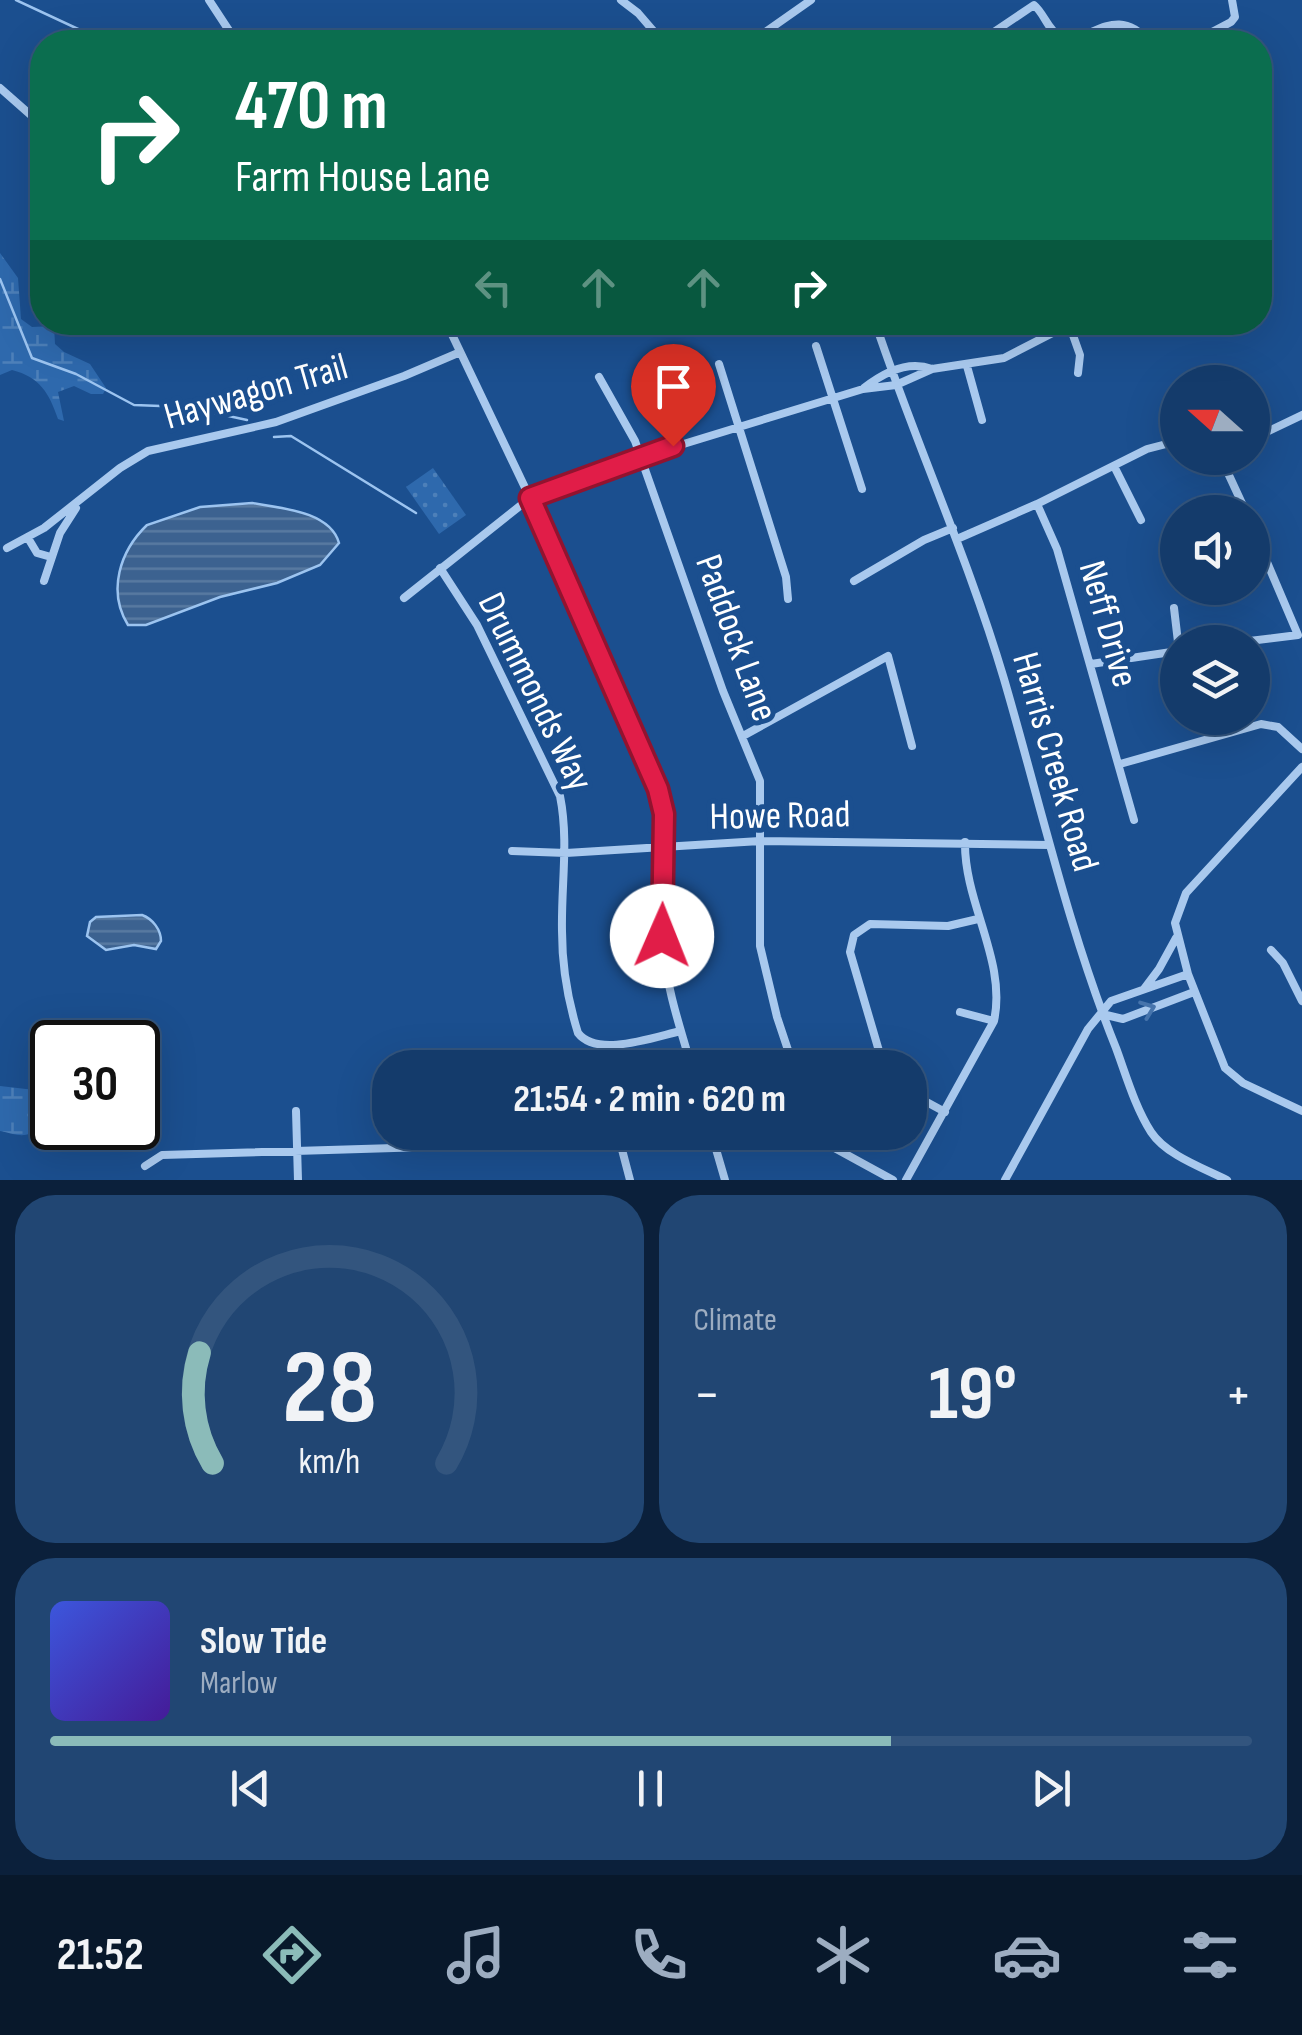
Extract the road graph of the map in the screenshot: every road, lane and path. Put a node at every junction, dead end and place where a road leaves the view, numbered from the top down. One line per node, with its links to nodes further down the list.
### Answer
1 (209, 0): 5 (street)
2 (620, 0): 6 (street)
3 (812, 0): 7 (street)
4 (1232, 0): 12 (street)
5 (229, 30)
6 (652, 30)
7 (769, 30)
8 (997, 30): 9 (street)
9 (1052, 30)
10 (1089, 30): 11 (street)
11 (1136, 30)
12 (1216, 30)
13 (0, 88): 14 (street)
14 (30, 114)
15 (451, 335): 20 (street)
16 (880, 335): 24 (street, Harris Creek Road)
17 (1050, 335): 22 (street)
18 (1074, 335): 25 (street)
19 (816, 346): 29 (street)
20 (458, 353): 38 (street); 39 (street, Haywagon Trail)
21 (718, 364): 32 (street)
22 (967, 366): 23 (street); 31 (street)
23 (932, 369): 24 (street); 27 (street)
24 (892, 371): 27 (street, Harris Creek Road); 28 (street)
25 (1078, 373)
26 (599, 377): 35 (street, Paddock Lane)
27 (896, 385): 28 (street); 42 (street, Harris Creek Road)
28 (863, 389): 29 (street)
29 (833, 398): 32 (street); 37 (street)
30 (1302, 415): 33 (street)
31 (982, 420)
32 (737, 426): 35 (street); 52 (street)
33 (1270, 430)
34 (1160, 446): 36 (street)
35 (641, 457): 38 (street); 58 (street, Paddock Lane)
36 (1114, 466): 40 (street); 41 (street)
37 (862, 488)
38 (530, 498): 47 (street); 67 (street)
39 (79, 502): 43 (street, Haywagon Trail); 46 (street, Haywagon Trail)
40 (1037, 504): 44 (street); 57 (street, Neff Drive)
41 (1141, 520)
42 (953, 528): 44 (street, Harris Creek Road); 50 (street)
43 (28, 538): 45 (street, Haywagon Trail); 46 (street)
44 (956, 539): 66 (street, Harris Creek Road)
45 (7, 548)
46 (51, 557): 49 (street, Haywagon Trail)
47 (440, 568): 51 (street); 69 (street, Drummonds Way)
48 (1270, 569): 55 (street)
49 (44, 581)
50 (854, 582)
51 (404, 598)
52 (788, 599)
53 (1174, 608): 54 (street)
54 (1176, 625)
55 (1270, 638)
56 (1160, 653): 57 (street)
57 (1091, 664): 61 (street, Neff Drive)
58 (743, 736): 59 (street); 64 (street, Paddock Lane)
59 (912, 746)
60 (1302, 750): 61 (street)
61 (1120, 764): 63 (street, Neff Drive)
62 (1302, 766): 71 (street)
63 (1134, 820)
64 (760, 841): 65 (street, Howe Road); 67 (street, Howe Road); 82 (street, Paddock Lane)
65 (966, 842): 66 (street, Howe Road); 70 (street)
66 (1049, 844): 78 (street, Harris Creek Road)
67 (664, 846): 69 (street, Howe Road); 80 (street)
68 (512, 851): 69 (street, Howe Road)
69 (566, 853): 80 (street, Drummonds Way)
70 (978, 918): 79 (street); 83 (street)
71 (1176, 938): 73 (street); 74 (street)
72 (1270, 950): 76 (street)
73 (1188, 974): 74 (street); 75 (street)
74 (1142, 990): 78 (street)
75 (1194, 992): 78 (street, one-way to 75); 87 (street)
76 (1302, 1001)
77 (960, 1012): 79 (street)
78 (1102, 1014): 100 (street); 101 (street, Harris Creek Road)
79 (994, 1021): 86 (street)
80 (681, 1031): 81 (street)
81 (687, 1050)
82 (788, 1050)
83 (879, 1050)
84 (927, 1103): 86 (street)
85 (296, 1111): 92 (street)
86 (945, 1112): 99 (street)
87 (1302, 1112)
88 (372, 1150): 92 (street)
89 (622, 1150): 96 (street)
90 (716, 1150): 97 (street)
91 (837, 1150): 94 (street)
92 (297, 1152): 93 (street); 95 (street)
93 (145, 1166)
94 (874, 1176): 98 (street)
95 (298, 1180)
96 (630, 1180)
97 (725, 1180)
98 (892, 1180)
99 (906, 1180)
100 (1005, 1180)
101 (1227, 1180)

